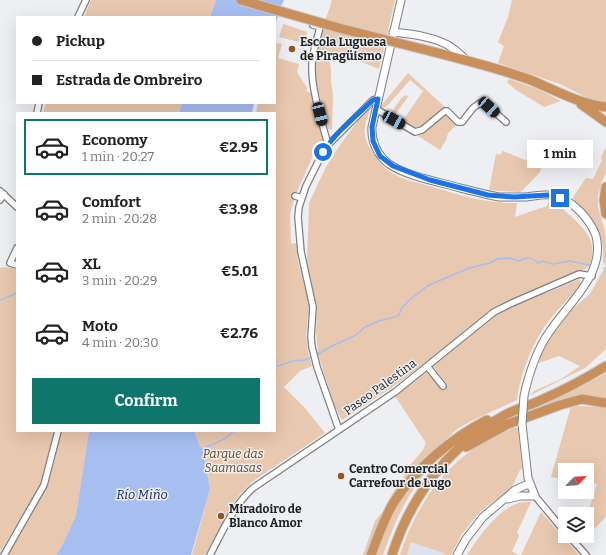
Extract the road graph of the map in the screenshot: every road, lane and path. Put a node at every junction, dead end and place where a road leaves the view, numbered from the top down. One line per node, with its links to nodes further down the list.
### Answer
1 (86, 0): 4 (street)
2 (241, 0): 7 (highway, bridge)
3 (401, 0): 6 (street)
4 (78, 16)
5 (302, 22): 16 (street)
6 (393, 32): 7 (street); 9 (street)
7 (467, 61): 8 (highway)
8 (570, 97): 10 (highway); 12 (highway)
9 (378, 99): 11 (street); 16 (street)
10 (606, 107)
11 (376, 109): 13 (street); 26 (street)
12 (591, 111): 14 (highway); 15 (highway)
13 (506, 122)
14 (606, 122)
15 (606, 128)
16 (328, 145): 20 (street)
17 (606, 187): 23 (highway)
18 (2, 193): 21 (street); 22 (street)
19 (295, 196): 20 (street)
20 (302, 198): 34 (street)
21 (0, 200)
22 (16, 206)
23 (606, 214)
24 (16, 250): 25 (street)
25 (16, 265)
26 (592, 276): 28 (street, Paseo Palestina); 37 (street, bridge)
27 (606, 360): 30 (highway)
28 (427, 366): 31 (street); 34 (street, Paseo Palestina)
29 (606, 366): 30 (highway)
30 (592, 374): 33 (highway)
31 (443, 386)
32 (606, 403): 36 (highway)
33 (506, 414): 36 (highway); 45 (highway)
34 (338, 430): 44 (street, Paseo Palestina)
35 (58, 432): 43 (street)
36 (450, 457): 46 (highway)
37 (527, 472): 38 (street); 39 (street)
38 (530, 486): 39 (street); 40 (street)
39 (517, 493): 40 (street); 47 (street)
40 (535, 496): 41 (street)
41 (558, 524)
42 (575, 543): 48 (street)
43 (4, 555)
44 (210, 555)
45 (371, 555)
46 (392, 555)
47 (457, 555)
48 (586, 555)

